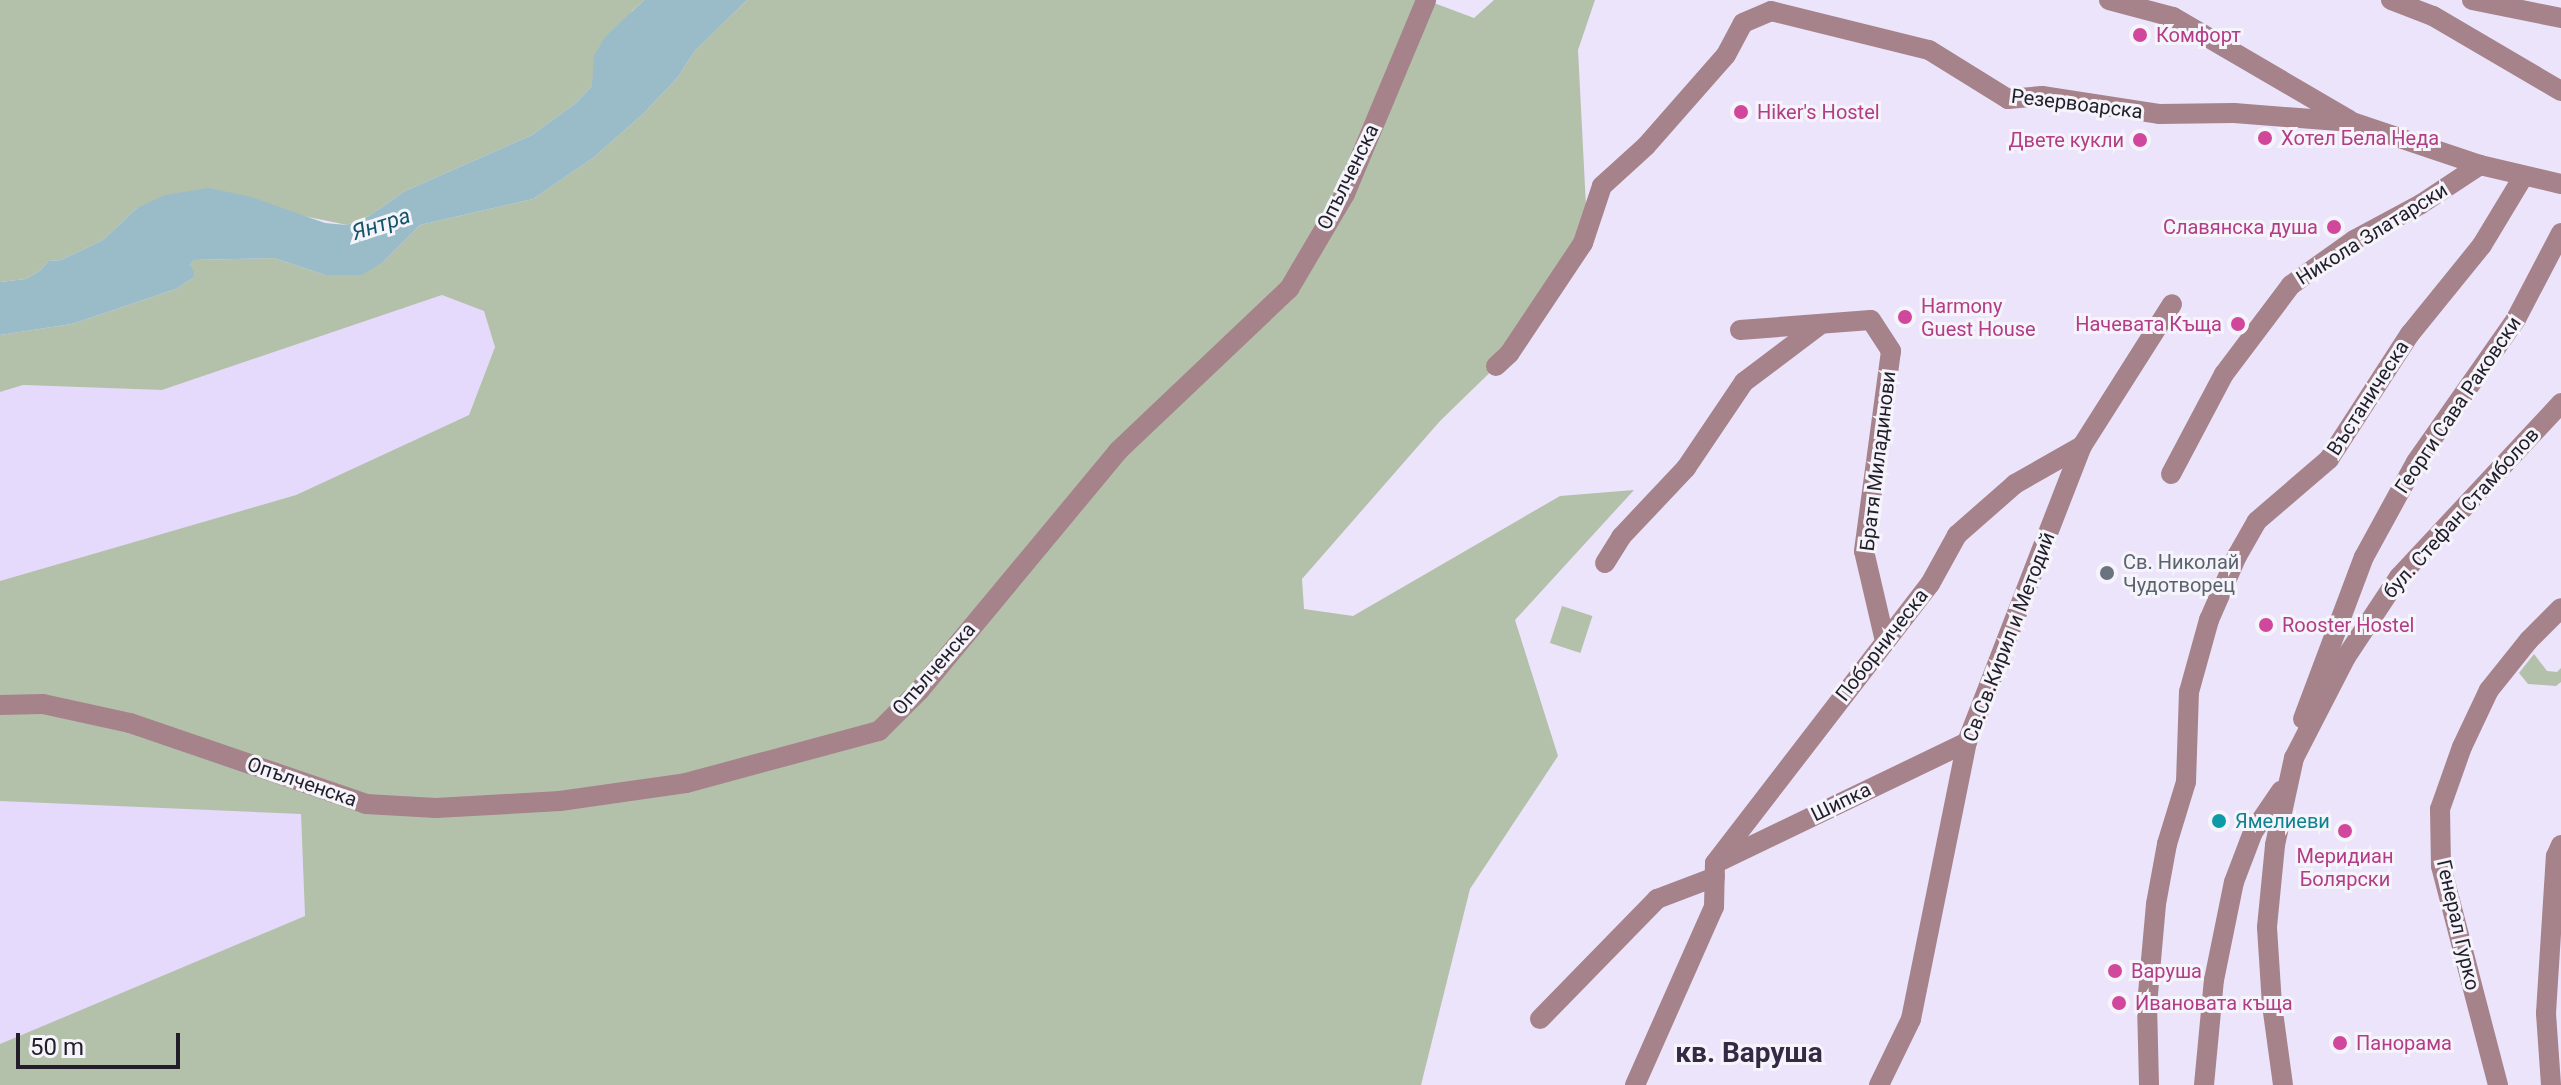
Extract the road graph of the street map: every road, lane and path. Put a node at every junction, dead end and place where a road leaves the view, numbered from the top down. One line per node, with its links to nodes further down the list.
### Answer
1 (1426, 0): 22 (street, Опълченска)
2 (2109, 0): 7 (street)
3 (2391, 0): 6 (street)
4 (2472, 0): 5 (street)
5 (2561, 18)
6 (2561, 91)
7 (2352, 122): 8 (street, Резервоарска); 15 (street, Резервоарска)
8 (2480, 165): 9 (street, Резервоарска); 18 (street, Никола Златарски)
9 (2523, 177): 10 (street, Резервоарска); 31 (street, Въстаническа)
10 (2561, 184)
11 (2561, 233): 24 (street, Георги Сава Раковски)
12 (2172, 304): 17 (street, Св.Св.Кирил и Методий)
13 (1821, 324): 14 (street, Братя Миладинови); 19 (street); 21 (street, Братя Миладинови)
14 (1740, 330)
15 (1496, 366)
16 (2561, 403): 24 (street, бул. Стефан Стамболов)
17 (2082, 446): 21 (street, Поборническа); 23 (street, Св.Св.Кирил и Методий)
18 (2171, 474)
19 (1605, 563)
20 (2561, 608): 34 (street, Генерал Гурко)
21 (1885, 641): 27 (street, Поборническа)
22 (0, 705)
23 (1967, 742): 27 (street, Шипка); 30 (street, Св.Св.Кирил и Методий)
24 (2294, 758): 25 (street, бул. Стефан Стамболов)
25 (2286, 785): 32 (street); 33 (street, бул. Стефан Стамболов)
26 (2561, 845): 35 (street)
27 (1715, 870): 28 (street); 29 (street)
28 (1540, 1019)
29 (1638, 1084)
30 (1879, 1085)
31 (2149, 1085)
32 (2204, 1085)
33 (2283, 1085)
34 (2498, 1085)
35 (2551, 1085)

